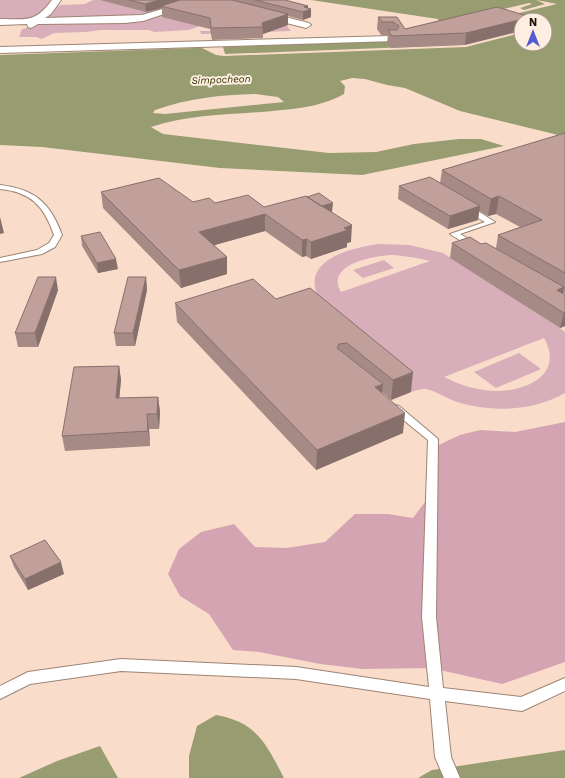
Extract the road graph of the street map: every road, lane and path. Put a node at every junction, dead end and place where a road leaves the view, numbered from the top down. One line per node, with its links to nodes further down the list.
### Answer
1 (57, 0): 5 (street)
2 (202, 0): 5 (street)
3 (252, 12): 6 (street)
4 (0, 22): 5 (street)
5 (36, 22): 7 (street)
6 (306, 25)
7 (0, 29)
8 (392, 39): 9 (street)
9 (0, 50)
10 (0, 187): 13 (lane)
11 (459, 203): 12 (lane)
12 (480, 249)
13 (0, 260)
14 (386, 401): 17 (lane)
15 (565, 684): 17 (lane)
16 (0, 693): 17 (lane)
17 (436, 694): 18 (lane)
18 (452, 778)

